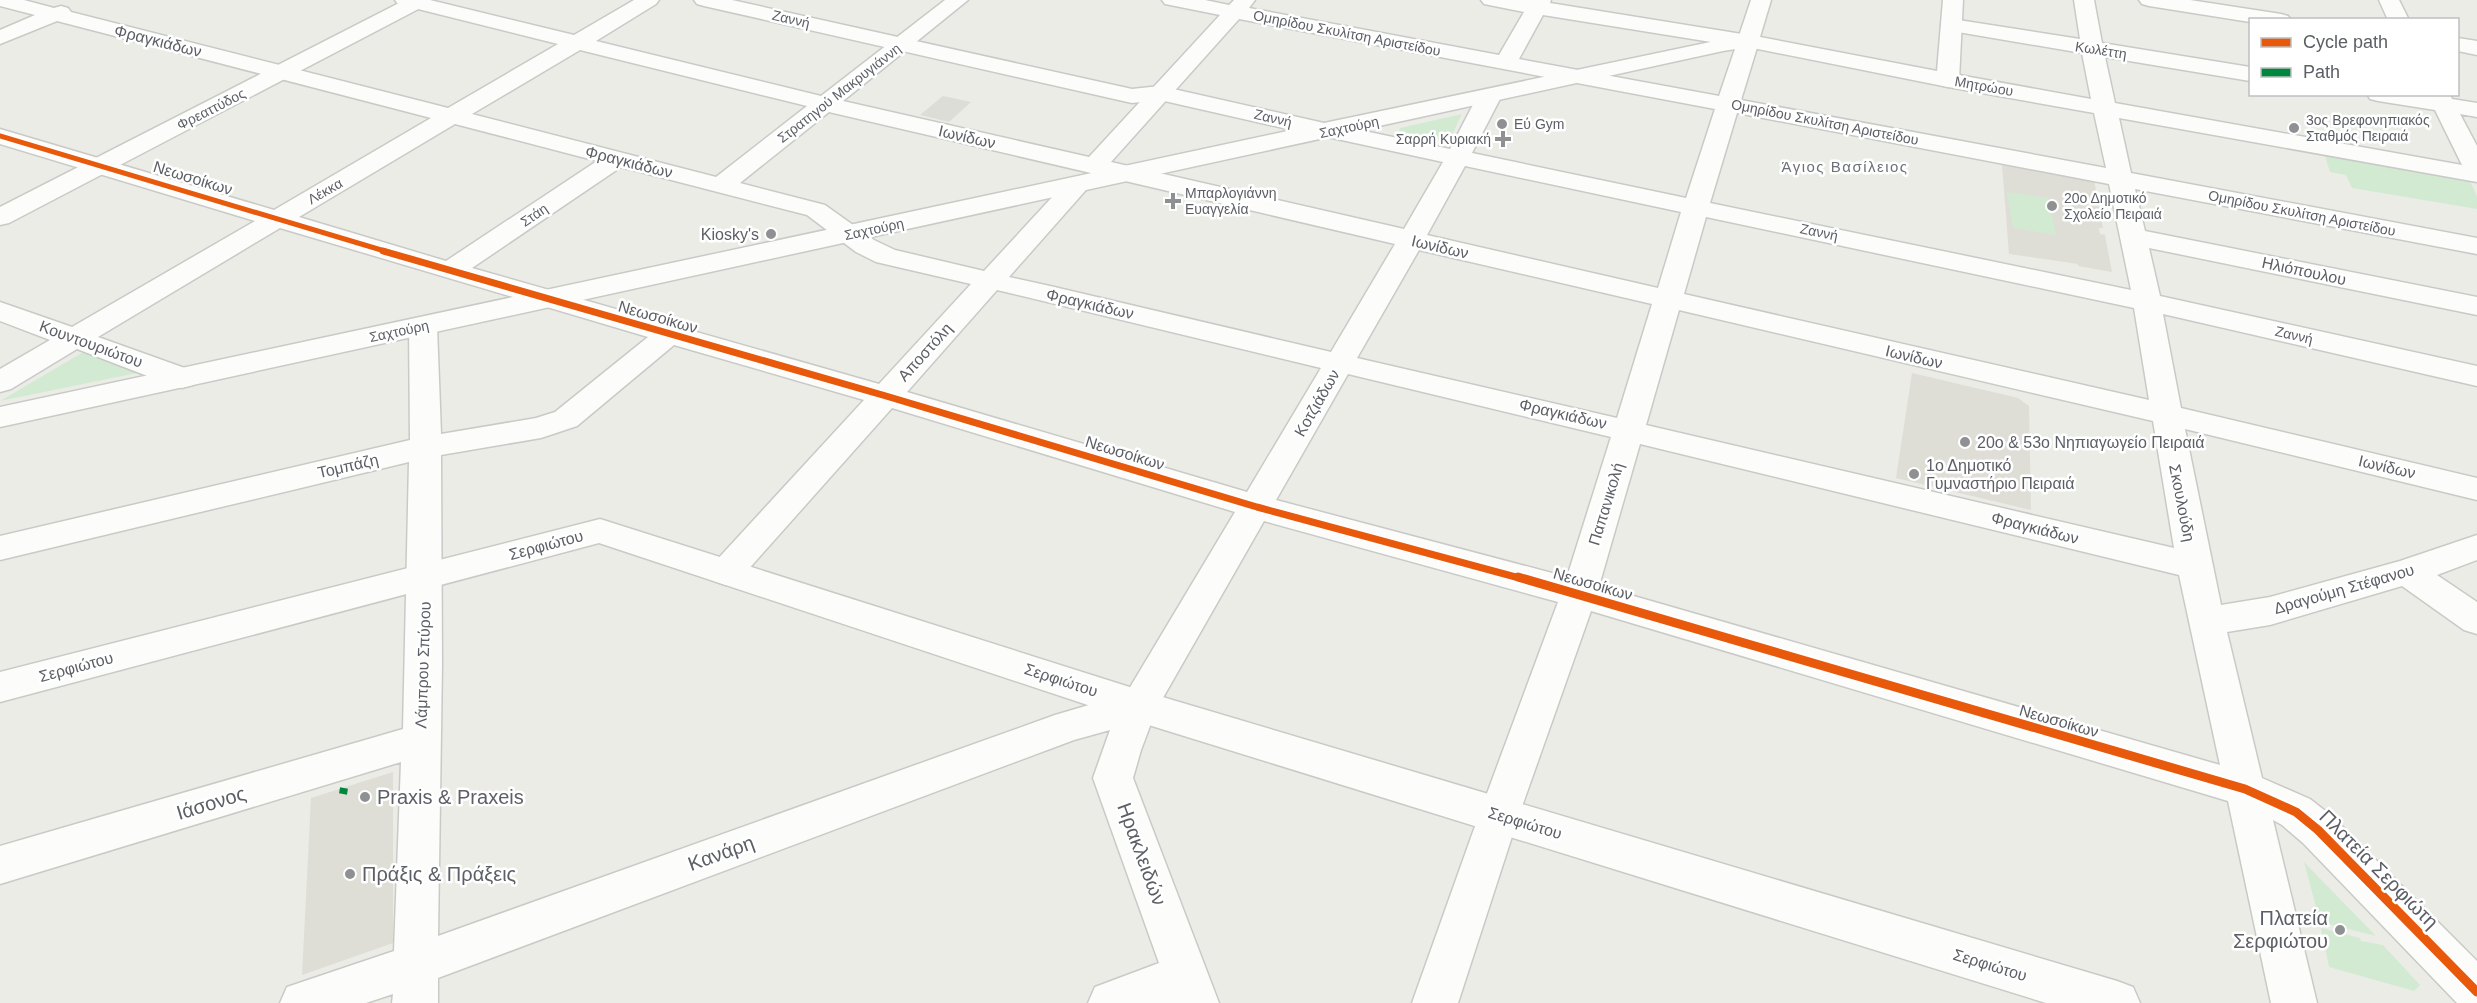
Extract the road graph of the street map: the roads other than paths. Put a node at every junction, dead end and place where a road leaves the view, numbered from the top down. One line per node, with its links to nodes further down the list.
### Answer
1 (0, 0): 17 (street, Φραγκιάδων)
2 (88, 0): 17 (street)
3 (649, 0): 24 (street, Λέκκα)
4 (704, 0): 22 (street, Ζαννή)
5 (769, 0): 22 (street, Ζαννή)
6 (958, 0): 22 (street, Στρατηγού Μακρυγιάννη)
7 (1173, 0): 16 (street, Ομηρίδου Σκυλίτση Αριστείδου)
8 (1491, 0): 15 (street, Μητρώου)
9 (1761, 0): 23 (street, Παπανικολή)
10 (1953, 0): 20 (street)
11 (2084, 0): 27 (street, Σκουλούδη)
12 (2149, 0): 18 (street)
13 (2389, 0): 19 (street)
14 (410, 1): 24 (street, Ιωνίδων); 29 (street, Φρεαττύδος)
15 (1539, 4): 23 (street, Μητρώου); 28 (street)
16 (1240, 6): 28 (street, Ομηρίδου Σκυλίτση Αριστείδου); 33 (street, Αποστόλη)
17 (55, 14): 21 (street); 29 (street, Φραγκιάδων)
18 (2268, 18)
19 (2398, 18)
20 (1952, 26): 27 (street, Κωλέττη); 32 (street)
21 (0, 38)
22 (910, 38): 33 (street, Ζαννή); 38 (street, Στρατηγού Μακρυγιάννη)
23 (1748, 40): 31 (street, Σαχτούρη); 32 (street, Μητρώου); 37 (street, Παπανικολή)
24 (577, 44): 38 (street, Ιωνίδων); 41 (street, Λέκκα)
25 (2459, 45): 26 (street)
26 (2477, 48)
27 (2092, 49): 30 (street, Κωλέττη); 39 (street, Σκουλούδη)
28 (1506, 62): 31 (street, Ομηρίδου Σκυλίτση Αριστείδου)
29 (274, 70): 41 (street, Φραγκιάδων); 46 (street, Φρεαττύδος)
30 (2249, 74)
31 (1582, 77): 35 (street, Σαχτούρη); 37 (street, Ομηρίδου Σκυλίτση Αριστείδου)
32 (1948, 80): 39 (street, Μητρώου)
33 (1160, 93): 42 (street, Ζαννή); 49 (street, Αποστόλη)
34 (2399, 96): 36 (street)
35 (1489, 97): 42 (street, Σαχτούρη); 44 (street, Κοτζιάδων)
36 (2441, 100): 40 (street); 47 (street)
37 (1728, 103): 50 (street, Ομηρίδου Σκυλίτση Αριστείδου); 53 (street, Παπανικολή)
38 (826, 104): 49 (street, Ιωνίδων); 51 (street, Στρατηγού Μακρυγιάννη)
39 (2105, 108): 47 (street, Μητρώου); 50 (street, Σκουλούδη)
40 (2477, 110)
41 (452, 117): 45 (street, Φραγκιάδων); 55 (street, Λέκκα)
42 (1331, 131): 44 (street, Ζαννή); 48 (street, Σαχτούρη)
43 (0, 136): 46 (street, Νεωσοίκων)
44 (1458, 157): 53 (street, Ζαννή); 58 (street, Κοτζιάδων)
45 (617, 159): 51 (street, Φραγκιάδων); 60 (street, Στάη)
46 (92, 163): 52 (street, Φρεαττύδος); 54 (street, Φρεαττύδος); 55 (street, Νεωσοίκων)
47 (2477, 172)
48 (1130, 174): 49 (street, Σαχτούρη); 58 (street, Ιωνίδων)
49 (1085, 176): 56 (street, Σαχτούρη); 61 (street, Αποστόλη)
50 (2121, 178): 57 (street, Σκουλούδη); 59 (street, Ομηρίδου Σκυλίτση Αριστείδου)
51 (721, 185): 56 (street, Φραγκιάδων)
52 (0, 201)
53 (1695, 206): 63 (street, Παπανικολή); 64 (street, Ζαννή)
54 (0, 217)
55 (279, 219): 60 (street, Νεωσοίκων); 69 (street, Λέκκα)
56 (850, 235): 61 (street, Φραγκιάδων); 62 (street, Σαχτούρη)
57 (2131, 236): 64 (street, Σκουλούδη); 65 (street, Ηλιόπουλου)
58 (1411, 240): 63 (street, Ιωνίδων); 70 (street, Κοτζιάδων)
59 (2477, 246)
60 (451, 270): 62 (street, Νεωσοίκων)
61 (990, 280): 70 (street, Φραγκιάδων); 74 (street, Αποστόλη)
62 (548, 300): 67 (street, Σαχτούρη); 68 (street, Νεωσοίκων)
63 (1668, 300): 75 (street, Ιωνίδων); 77 (street, Παπανικολή)
64 (2147, 302): 71 (street, Ζαννή); 75 (street, Σκουλούδη)
65 (2477, 306)
66 (0, 311): 69 (street, Κουντουριώτου)
67 (423, 326): 72 (street, Σαχτούρη); 78 (street, Λάμπρου Σπύρου)
68 (670, 334): 74 (street, Νεωσοίκων); 78 (street, Τομπάζη)
69 (74, 338): 72 (street, Κουντουριώτου); 73 (street, Λέκκα)
70 (1340, 364): 77 (street, Φραγκιάδων); 80 (street, Κοτζιάδων)
71 (2477, 376)
72 (182, 378): 76 (street, Σαχτούρη)
73 (0, 382)
74 (886, 396): 80 (street, Νεωσοίκων); 84 (street, Αποστόλη)
75 (2165, 414): 79 (street, Ιωνίδων); 83 (street, Σκουλούδη)
76 (0, 417)
77 (1629, 429): 83 (street, Φραγκιάδων); 87 (street, Παπανικολή)
78 (428, 447): 82 (street, Τομπάζη); 86 (street, Λάμπρου Σπύρου)
79 (2477, 489)
80 (1257, 507): 87 (street, Νεωσοίκων); 91 (street, Κοτζιάδων)
81 (2477, 547): 85 (street, Δραγούμη Στέφανου)
82 (0, 548)
83 (2194, 566): 89 (street, Σκουλούδη)
84 (726, 572): 86 (street, Σερφιώτου); 91 (street, Σερφιώτου)
85 (2407, 572): 88 (street); 89 (street, Δραγούμη Στέφανου)
86 (426, 576): 90 (street, Σερφιώτου); 92 (street, Λάμπρου Σπύρου)
87 (1580, 594): 93 (street, Νεωσοίκων); 94 (street, Παπανικολή)
88 (2477, 620)
89 (2208, 621): 93 (street, Σκουλούδη)
90 (0, 687)
91 (1140, 706): 94 (street, Σερφιώτου); 96 (street, Κανάρη); 97 (street, Ηρακλειδών)
92 (421, 740): 95 (street, Ιάσονος); 96 (street, Λάμπρου Σπύρου)
93 (2244, 789): 98 (street, Πλατεία Σερφιώτη); 103 (street, Σκουλούδη)
94 (1499, 815): 101 (street, Παπανικολή); 102 (street, Σερφιώτου)
95 (0, 865)
96 (415, 984): 99 (street, Κανάρη)
97 (1191, 989): 100 (street)
98 (2477, 992)
99 (303, 1003)
100 (1111, 1003)
101 (1435, 1003)
102 (2117, 1003)
103 (2294, 1003)

